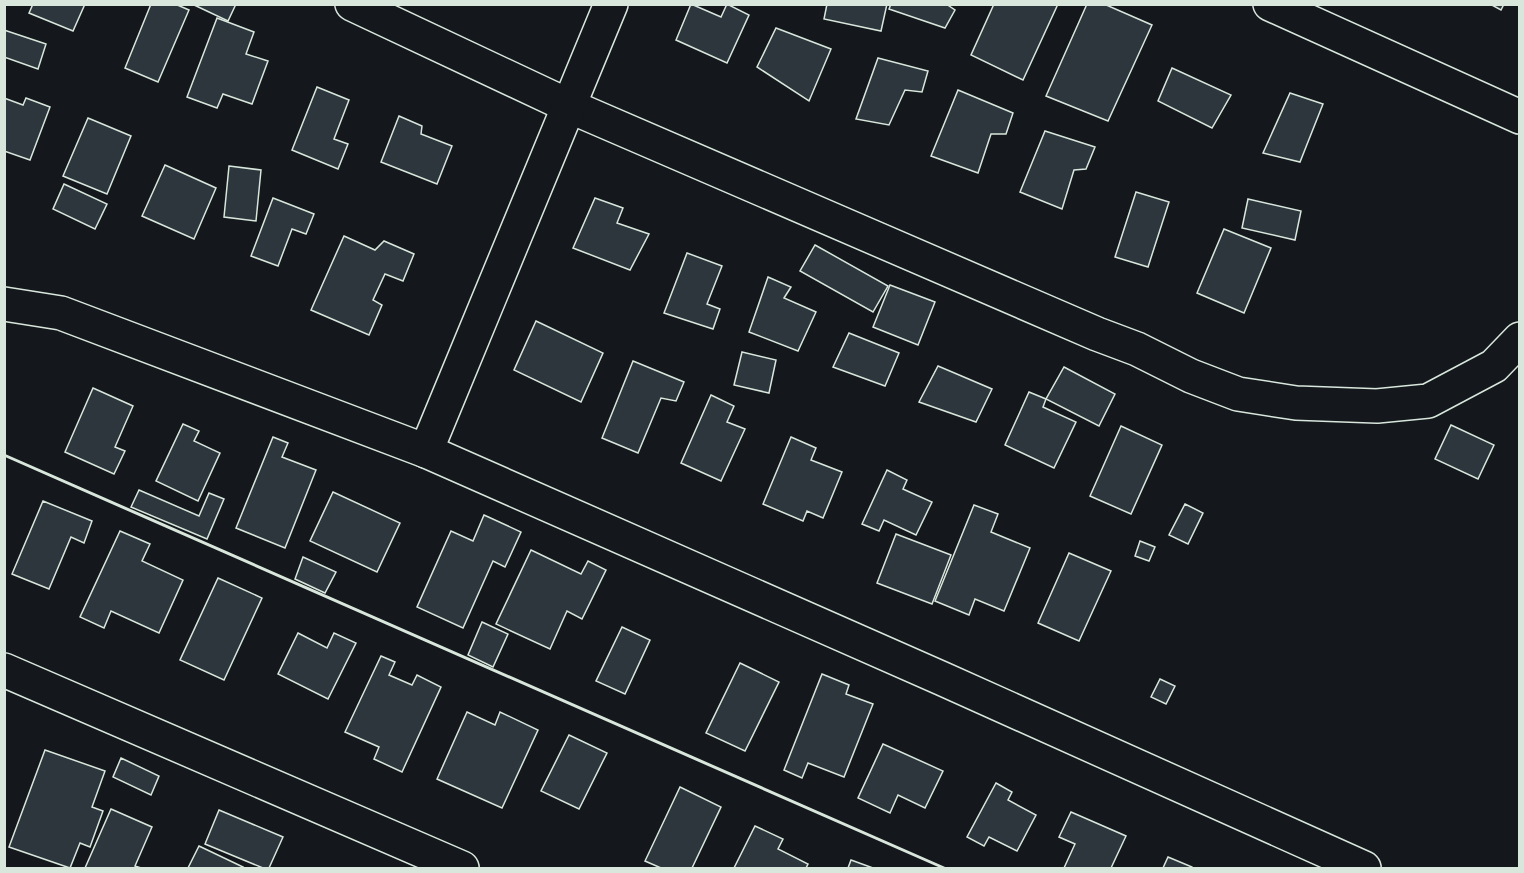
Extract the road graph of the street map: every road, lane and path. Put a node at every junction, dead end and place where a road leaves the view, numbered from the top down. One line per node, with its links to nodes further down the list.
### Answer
1 (351, 4): 4 (street)
2 (611, 4): 4 (street)
3 (1270, 4): 5 (street)
4 (569, 106): 7 (street); 8 (street)
5 (1520, 117)
6 (4, 304): 8 (street)
7 (1520, 339)
8 (426, 451): 11 (street)
9 (4, 670): 10 (street)
10 (462, 868)
11 (1364, 868)

